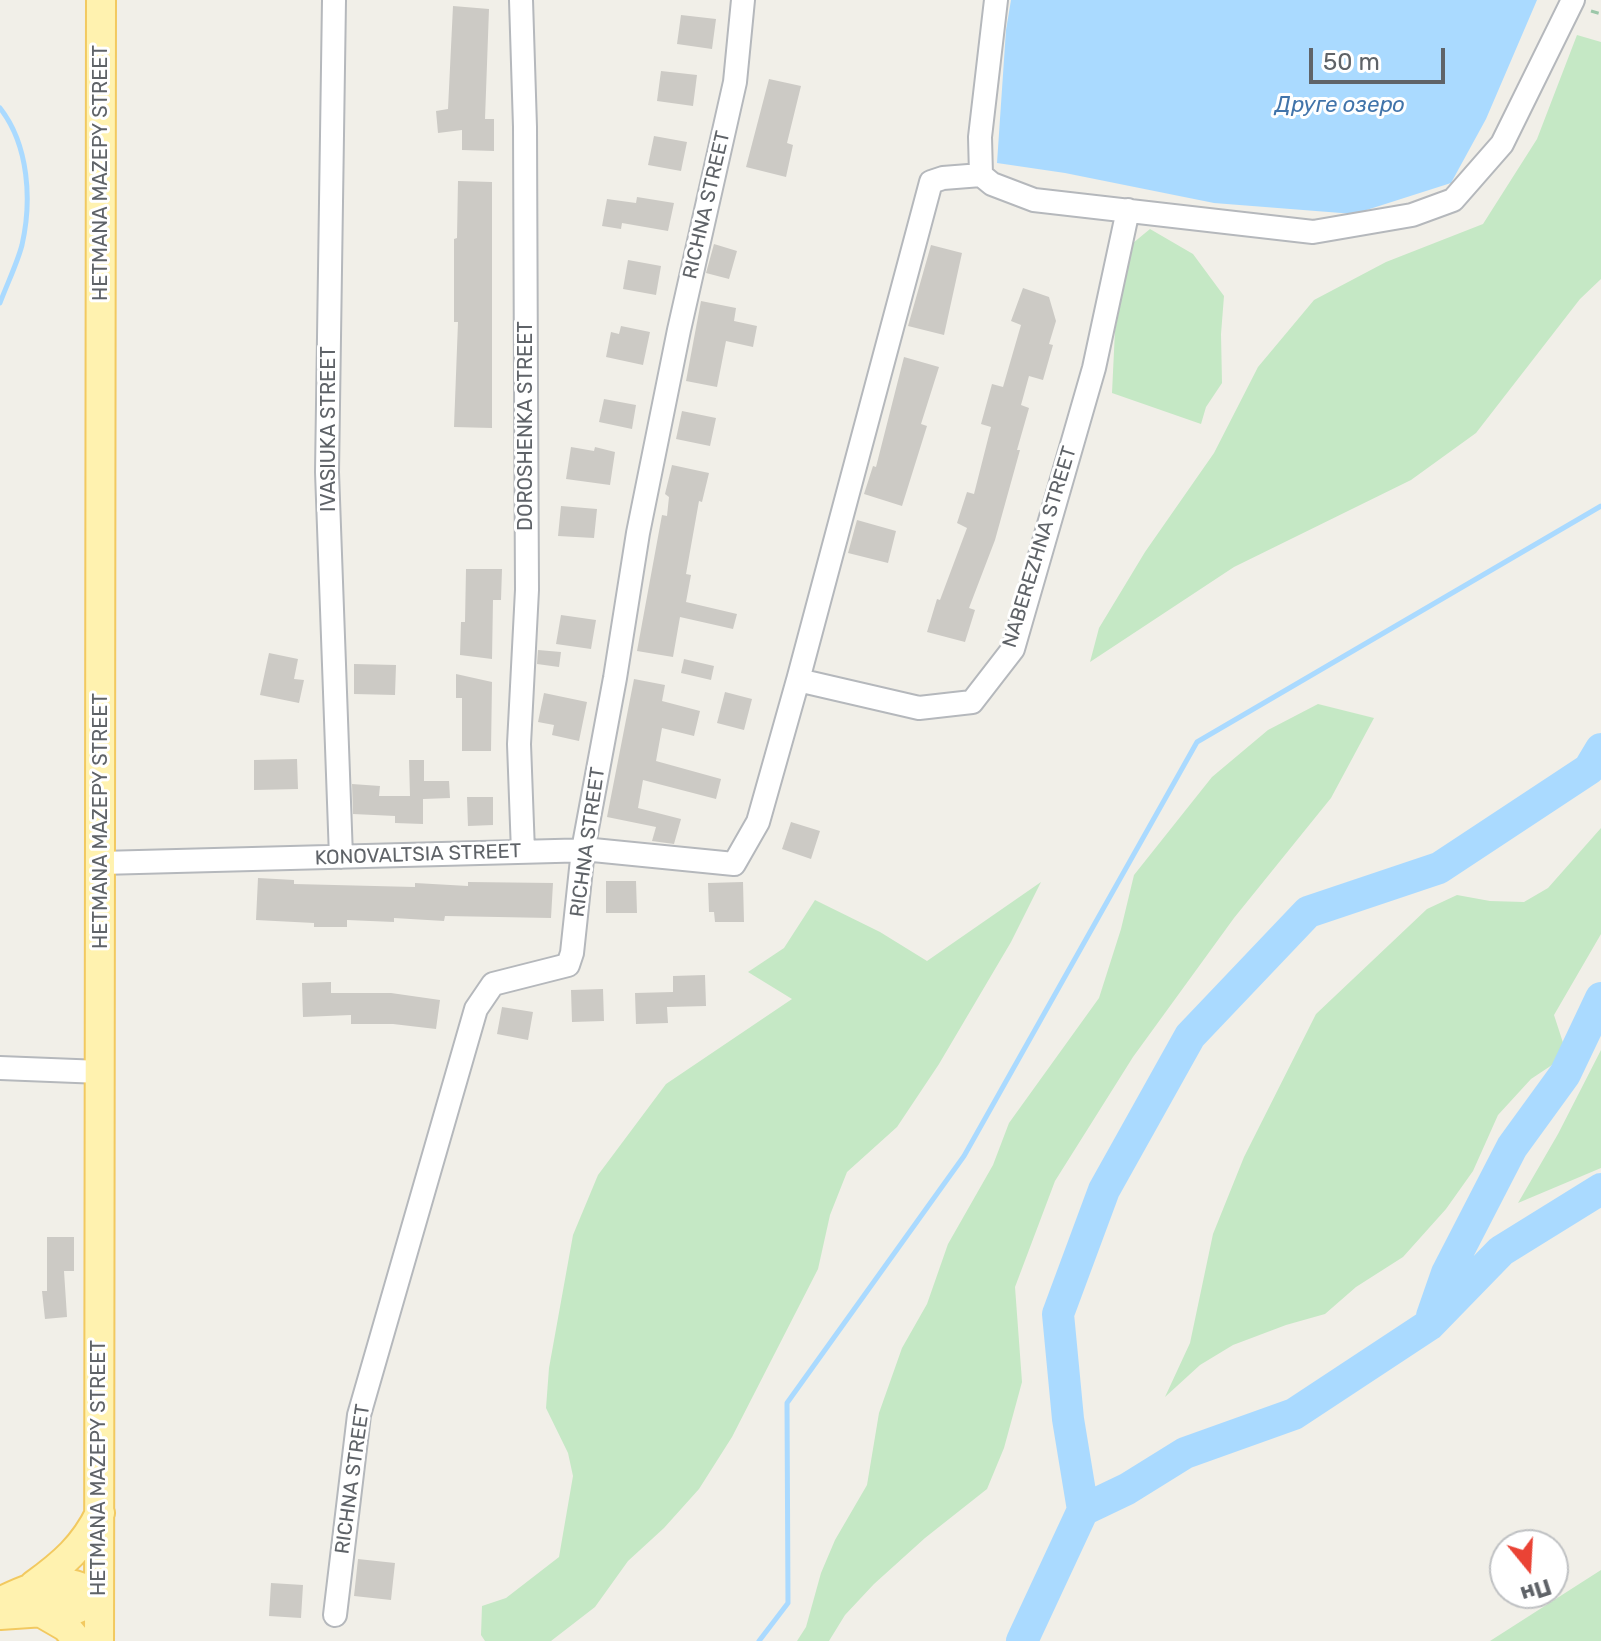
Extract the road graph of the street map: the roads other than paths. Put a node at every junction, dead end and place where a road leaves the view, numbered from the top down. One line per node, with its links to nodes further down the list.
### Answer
1 (101, 0): 13 (main road, HETMANA MAZEPY STREET)
2 (334, 0): 12 (street, IVASIUKA STREET)
3 (521, 0): 11 (street, DOROSHENKA STREET)
4 (743, 0): 10 (street, RICHNA STREET)
5 (996, 0): 7 (street)
6 (1582, 5): 8 (street)
7 (981, 175): 8 (street); 9 (street)
8 (1128, 210): 9 (street, NABEREZHNA STREET)
9 (798, 680): 10 (street, KONOVALTSIA STREET)
10 (583, 850): 11 (street, KONOVALTSIA STREET); 21 (street, RICHNA STREET)
11 (523, 852): 12 (street, KONOVALTSIA STREET)
12 (341, 857): 13 (street, KONOVALTSIA STREET)
13 (101, 863): 15 (main road, HETMANA MAZEPY STREET)
14 (0, 1068): 15 (street)
15 (101, 1072): 16 (main road, HETMANA MAZEPY STREET)
16 (100, 1513): 17 (main road); 18 (main road, HETMANA MAZEPY STREET)
17 (36, 1599): 18 (main road); 19 (main road); 20 (main road); 22 (main road)
18 (99, 1599): 23 (main road, HETMANA MAZEPY STREET)
19 (0, 1602)
20 (0, 1615)
21 (335, 1615)
22 (78, 1641)
23 (99, 1641)

